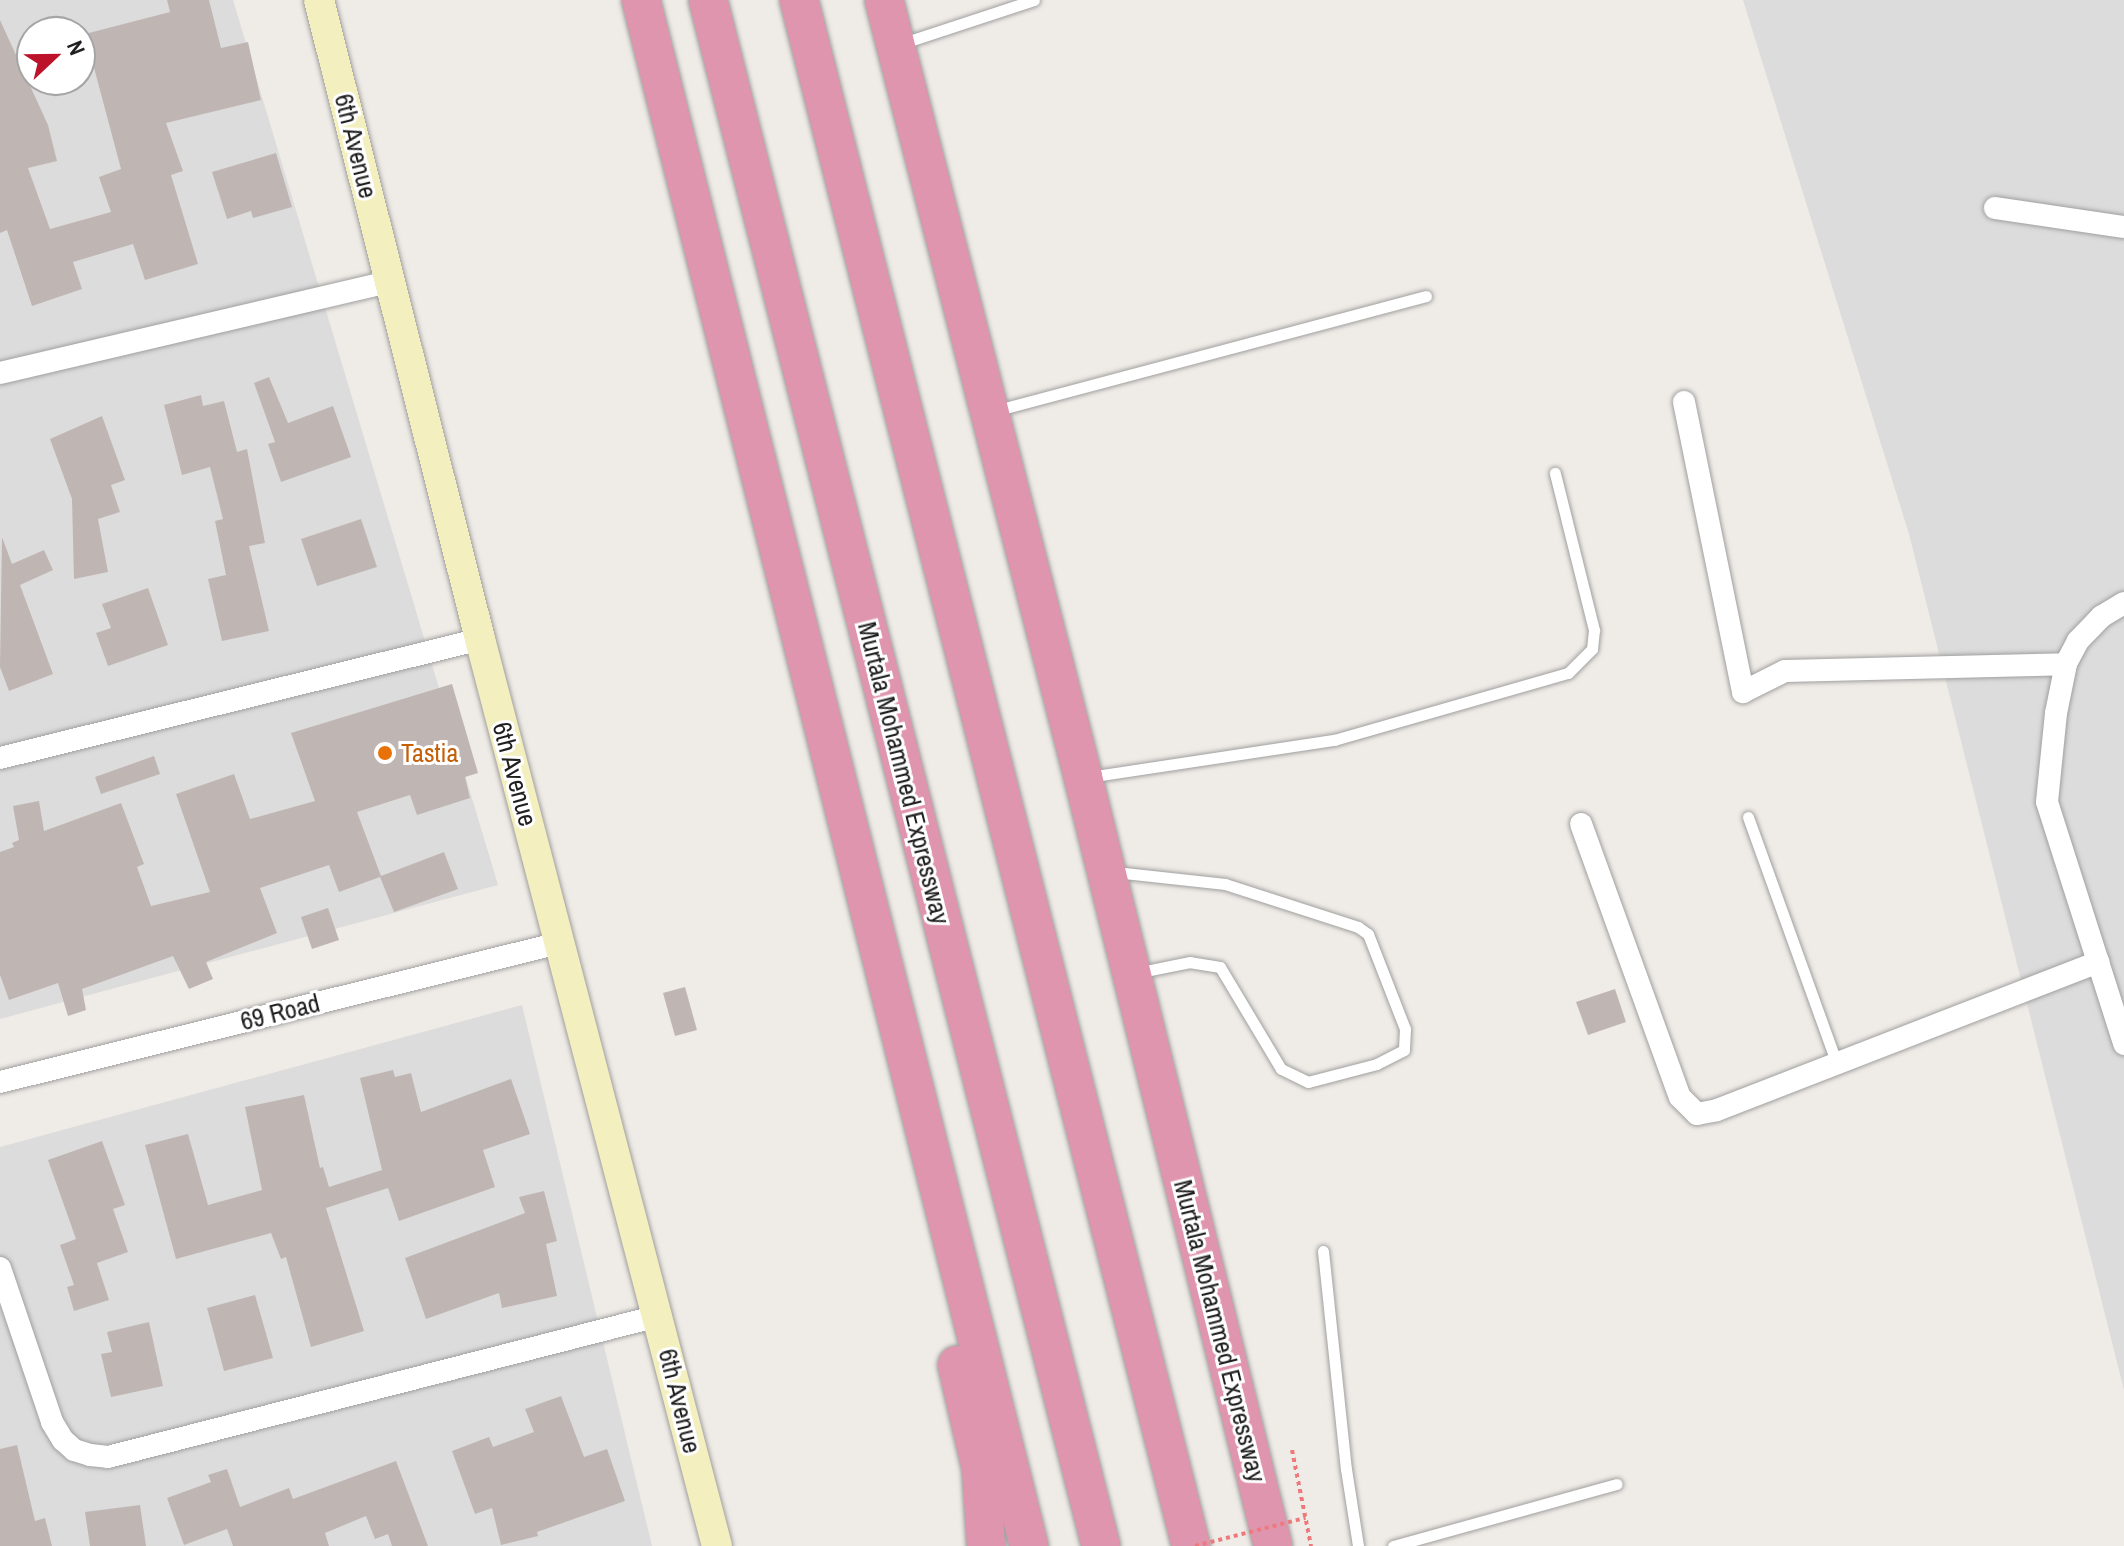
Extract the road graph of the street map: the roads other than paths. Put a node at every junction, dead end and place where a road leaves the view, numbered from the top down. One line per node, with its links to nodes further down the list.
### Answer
1 (319, 0): 10 (street, 6th Avenue)
2 (641, 0): 30 (highway)
3 (708, 0): 38 (highway, Murtala Mohammed Expressway)
4 (799, 0): 39 (highway)
5 (884, 0): 7 (highway, Murtala Mohammed Expressway)
6 (1034, 0): 7 (lane)
7 (896, 46): 14 (highway, Murtala Mohammed Expressway)
8 (1995, 208): 9 (street)
9 (2124, 227)
10 (391, 281): 12 (street); 17 (street, 6th Avenue)
11 (1426, 296): 14 (lane)
12 (0, 373)
13 (1684, 402): 18 (street)
14 (990, 412): 20 (highway, Murtala Mohammed Expressway)
15 (1555, 473): 20 (lane)
16 (2124, 603): 18 (street)
17 (480, 639): 19 (street); 24 (street, 6th Avenue)
18 (2066, 664): 25 (street)
19 (0, 758)
20 (1083, 777): 23 (highway, Murtala Mohammed Expressway)
21 (1748, 817): 28 (lane)
22 (1581, 824): 28 (street)
23 (1106, 871): 26 (highway, Murtala Mohammed Expressway); 26 (lane)
24 (559, 943): 29 (street, 69 Road); 33 (street, 6th Avenue)
25 (2098, 962): 27 (street); 28 (street)
26 (1132, 974): 40 (highway, Murtala Mohammed Expressway)
27 (2124, 1044)
28 (1837, 1064)
29 (0, 1082)
30 (915, 1086): 36 (highway); 37 (highway)
31 (1323, 1251): 41 (lane)
32 (0, 1268): 33 (street)
33 (658, 1316): 35 (street, 6th Avenue)
34 (1617, 1484): 42 (lane)
35 (717, 1546)
36 (986, 1546)
37 (1029, 1546)
38 (1101, 1546)
39 (1193, 1546)
40 (1273, 1546)
41 (1358, 1546)
42 (1393, 1546)

